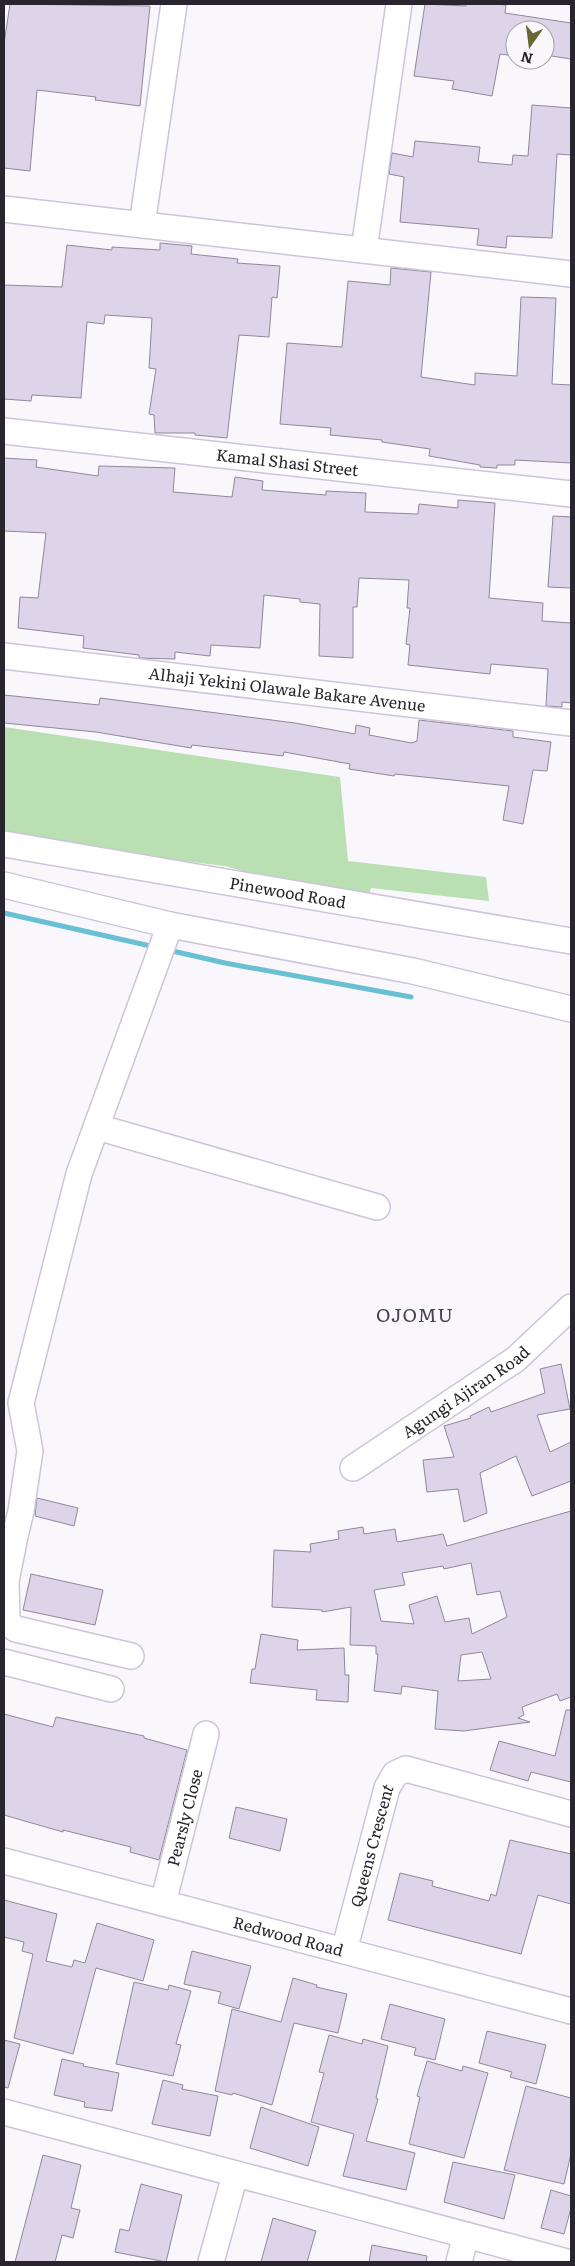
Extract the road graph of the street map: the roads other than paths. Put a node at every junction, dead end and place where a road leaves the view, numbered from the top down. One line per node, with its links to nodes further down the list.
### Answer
1 (174, 4): 4 (street)
2 (398, 4): 5 (street)
3 (4, 209): 4 (street)
4 (142, 225): 5 (street)
5 (364, 250): 6 (street)
6 (571, 274)
7 (4, 431): 8 (street, Kamal Shasi Street)
8 (571, 494)
9 (4, 656): 10 (street, Alhaji Yekini Olawale Bakare Avenue)
10 (571, 723)
11 (4, 844): 14 (street, Pinewood Road)
12 (4, 885): 13 (street)
13 (170, 925): 15 (street); 16 (street)
14 (571, 941)
15 (571, 1009)
16 (97, 1127): 17 (street); 20 (street)
17 (377, 1207)
18 (571, 1307): 19 (street, Agungi Ajiran Road)
19 (353, 1468)
20 (9, 1536): 21 (street)
21 (131, 1656)
22 (4, 1662): 23 (street)
23 (111, 1689)
24 (206, 1734): 27 (street, Pearsly Close)
25 (571, 1814): 28 (street, Queens Crescent)
26 (4, 1861): 27 (street, Redwood Road)
27 (163, 1903): 28 (street, Redwood Road)
28 (344, 1951): 29 (street, Redwood Road)
29 (571, 2011)
30 (4, 2112): 31 (street)
31 (235, 2174): 32 (street); 33 (street)
32 (466, 2235): 34 (street); 35 (street)
33 (211, 2262)
34 (460, 2262)
35 (567, 2262)

